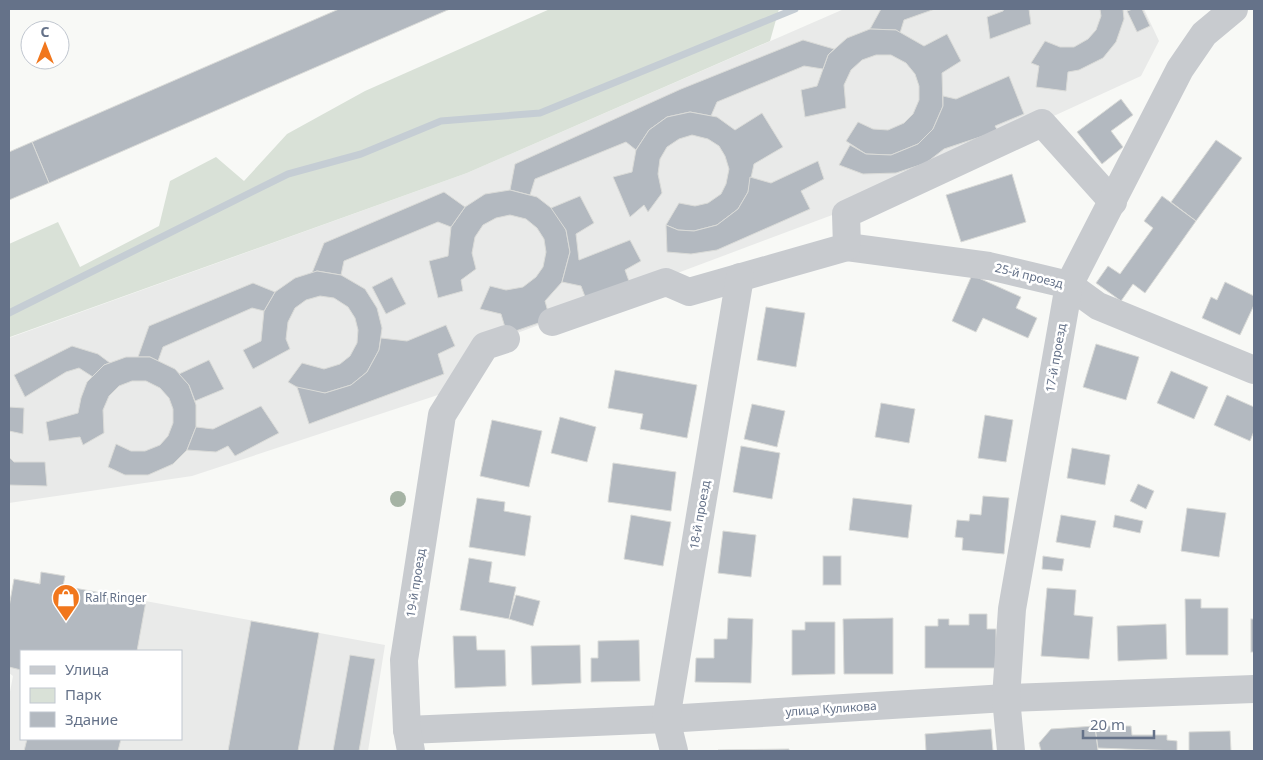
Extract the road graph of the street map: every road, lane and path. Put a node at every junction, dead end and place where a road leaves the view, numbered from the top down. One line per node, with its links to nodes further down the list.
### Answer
1 (1234, 9): 2 (street, 17-й проезд)
2 (1113, 202): 3 (street); 5 (street, 17-й проезд)
3 (847, 246): 4 (street); 5 (street, 25-й проезд)
4 (740, 277): 6 (street); 11 (street, 18-й проезд)
5 (1069, 286): 8 (street, 25-й проезд); 10 (street, 17-й проезд)
6 (552, 322)
7 (506, 339): 12 (street, 19-й проезд)
8 (1254, 370)
9 (1254, 689): 10 (street, улица Куликова)
10 (1006, 698): 11 (street, улица Куликова); 14 (street, 17-й проезд)
11 (666, 719): 12 (street, улица Куликова); 13 (street, 18-й проезд)
12 (409, 741)
13 (674, 751)
14 (1011, 751)

